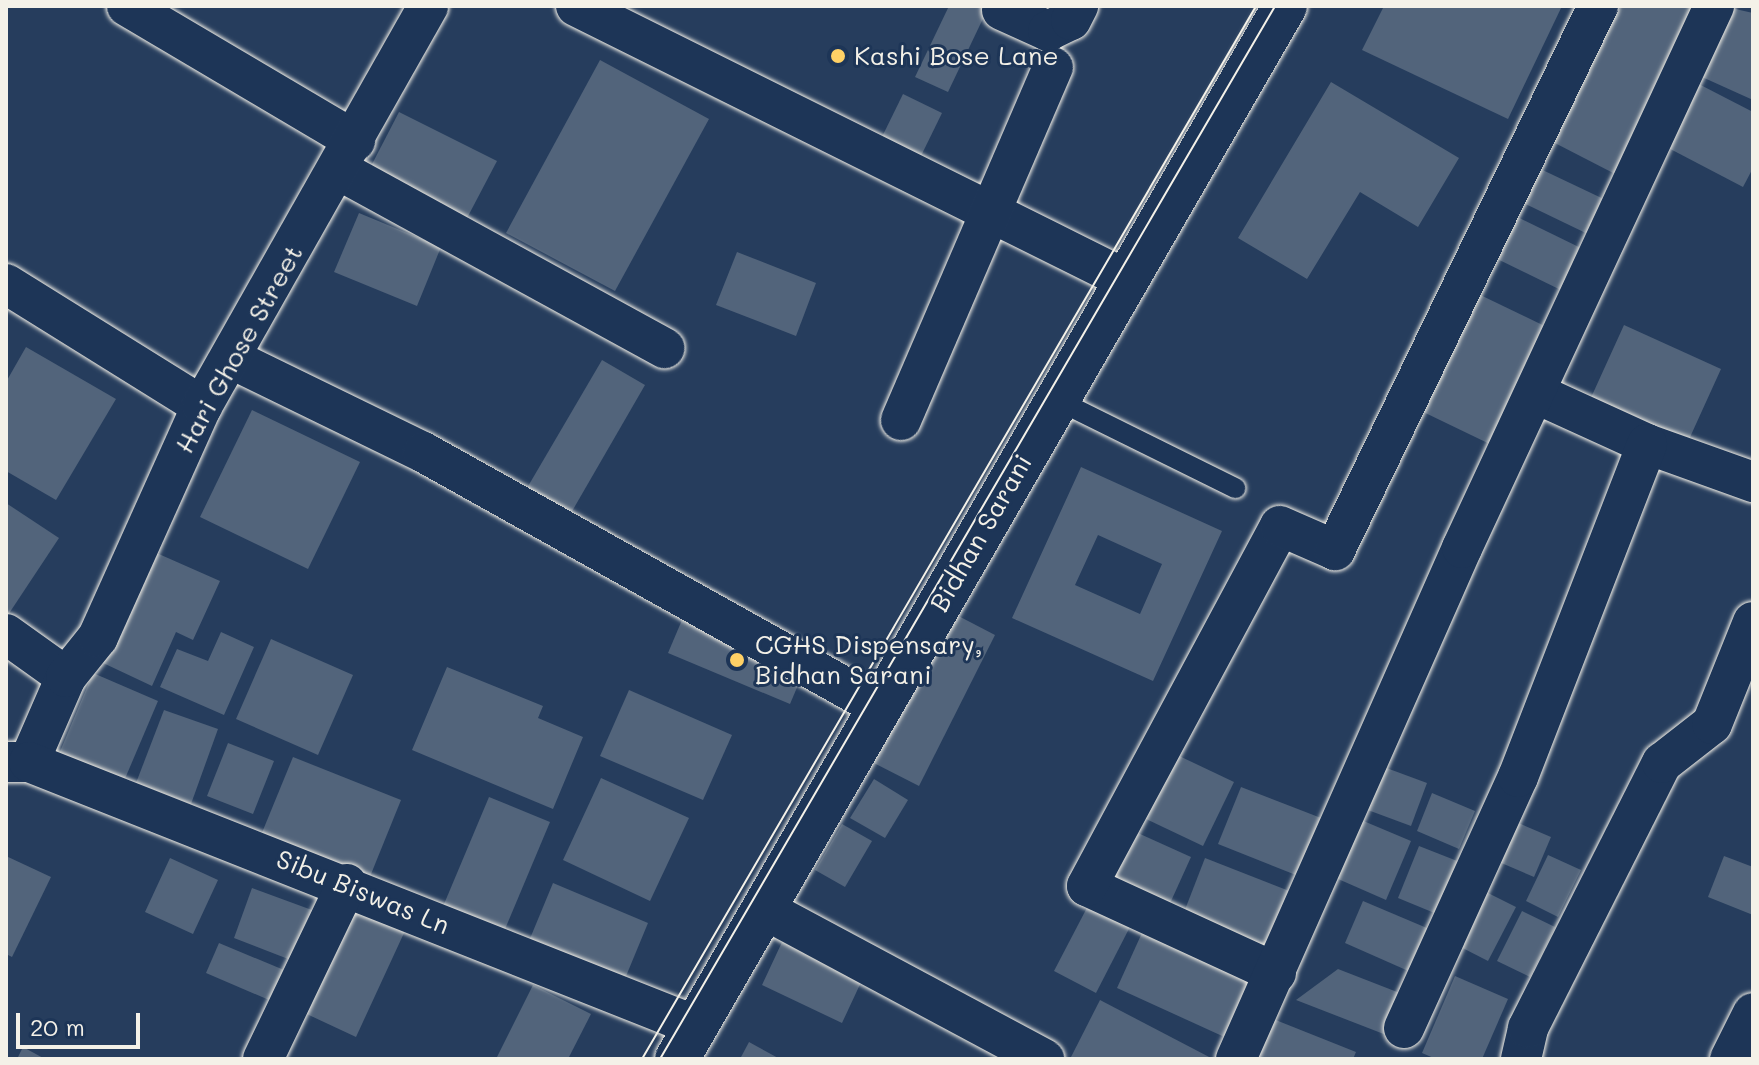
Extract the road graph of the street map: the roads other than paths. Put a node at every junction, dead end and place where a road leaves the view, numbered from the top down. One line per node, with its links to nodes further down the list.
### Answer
1 (127, 6): 10 (street)
2 (428, 6): 10 (street, Hari Ghose Street)
3 (576, 6): 11 (street)
4 (1078, 6): 8 (street)
5 (1285, 6): 12 (main road, Bidhan Sarani)
6 (1598, 6): 30 (street)
7 (1714, 6): 16 (street)
8 (1002, 10)
9 (1053, 67): 11 (street)
10 (347, 156): 14 (street); 15 (street, Hari Ghose Street)
11 (989, 212): 12 (street); 19 (street)
12 (1127, 280): 17 (main road, Bidhan Sarani)
13 (6, 284): 18 (street)
14 (664, 348)
15 (230, 358): 18 (street, Hari Ghose Street); 26 (street)
16 (1535, 393): 20 (street); 30 (street)
17 (1057, 400): 22 (lane); 26 (main road, Bidhan Sarani)
18 (202, 406): 25 (street, Hari Ghose Street)
19 (901, 420)
20 (1647, 444): 21 (street); 32 (street)
21 (1753, 482)
22 (1235, 488)
23 (1753, 622): 38 (street)
24 (6, 634): 25 (street)
25 (66, 677): 27 (street, Hari Ghose Street)
26 (880, 707): 29 (main road, Bidhan Sarani)
27 (18, 762): 28 (street, Sibu Biswas Ln)
28 (347, 884): 33 (street, Sibu Biswas Ln); 35 (street)
29 (764, 909): 33 (main road, Bidhan Sarani); 34 (street)
30 (1276, 973): 37 (street)
31 (1753, 1013): 39 (street)
32 (1404, 1028)
33 (686, 1042)
34 (981, 1045): 36 (street)
35 (263, 1059)
36 (1044, 1059)
37 (1236, 1059)
38 (1521, 1059)
39 (1730, 1059)

